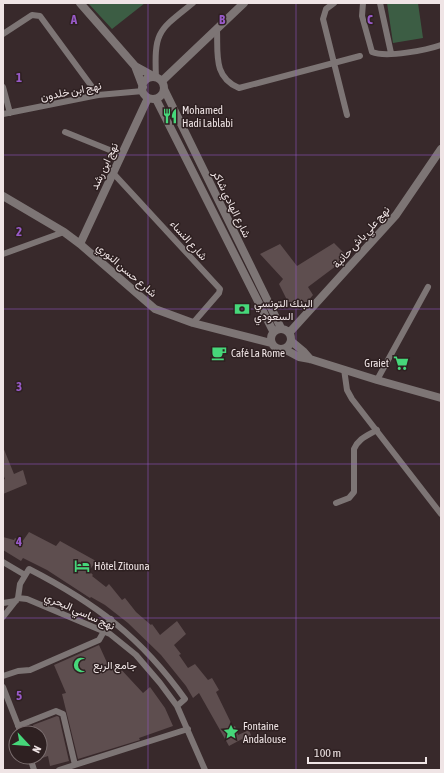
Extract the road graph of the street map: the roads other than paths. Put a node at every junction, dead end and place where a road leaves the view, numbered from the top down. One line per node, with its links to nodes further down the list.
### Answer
1 (80, 3): 13 (street)
2 (193, 3): 14 (street)
3 (244, 3): 7 (street)
4 (334, 3): 12 (street)
5 (363, 3): 10 (street)
6 (380, 3): 10 (street)
7 (217, 30): 12 (street); 14 (street)
8 (3, 34): 17 (street)
9 (441, 45): 10 (street)
10 (391, 53)
11 (360, 56): 12 (street)
12 (333, 64): 20 (street)
13 (135, 66): 14 (street); 16 (street, شارع الهادي شاكر)
14 (159, 82): 16 (street); 16 (street); 31 (street, شارع الهادي شاكر)
15 (3, 87): 18 (street)
16 (147, 94): 17 (street, نهج ابن خلدون); 23 (street, نهج ابن رشد); 31 (street, شارع الهادي شاكر)
17 (98, 95): 18 (street, نهج ابن خلدون)
18 (10, 113): 19 (street, نهج ابن خلدون)
19 (3, 114)
20 (347, 115)
21 (65, 132): 23 (street)
22 (441, 149): 32 (street, نهج علي باش حانبة)
23 (122, 155): 24 (street, نهج ابن رشد)
24 (113, 173): 27 (street, نهج ابن رشد); 30 (street, شارع النساء)
25 (3, 196): 26 (street, شارع حسن النوري)
26 (64, 232): 27 (street, شارع حسن النوري); 28 (street)
27 (80, 244): 30 (street, شارع حسن النوري)
28 (3, 254)
29 (428, 287): 37 (street)
30 (193, 323): 33 (street, شارع حسن النوري)
31 (277, 330): 32 (street); 33 (street)
32 (290, 337): 34 (street); 35 (street)
33 (271, 343): 34 (street)
34 (284, 349): 35 (street)
35 (310, 359): 36 (street)
36 (344, 369): 37 (street); 39 (street)
37 (377, 380): 38 (street)
38 (441, 398)
39 (377, 430): 40 (street); 41 (street)
40 (336, 503)
41 (441, 514)
42 (3, 562): 43 (street)
43 (25, 575): 44 (street); 47 (street)
44 (17, 599): 45 (street); 46 (street); 48 (street, نهج ساسي البحري)
45 (3, 603)
46 (3, 617)
47 (111, 619): 48 (street); 51 (street)
48 (105, 631): 49 (street); 51 (street, نهج ساسي البحري)
49 (3, 676)
50 (3, 687): 52 (street)
51 (176, 706): 54 (street, نهج ساسي البحري)
52 (18, 725)
53 (21, 725): 55 (street)
54 (188, 729): 55 (street); 57 (street, نهج ساسي البحري)
55 (75, 765): 56 (street)
56 (59, 770)
57 (205, 770)

